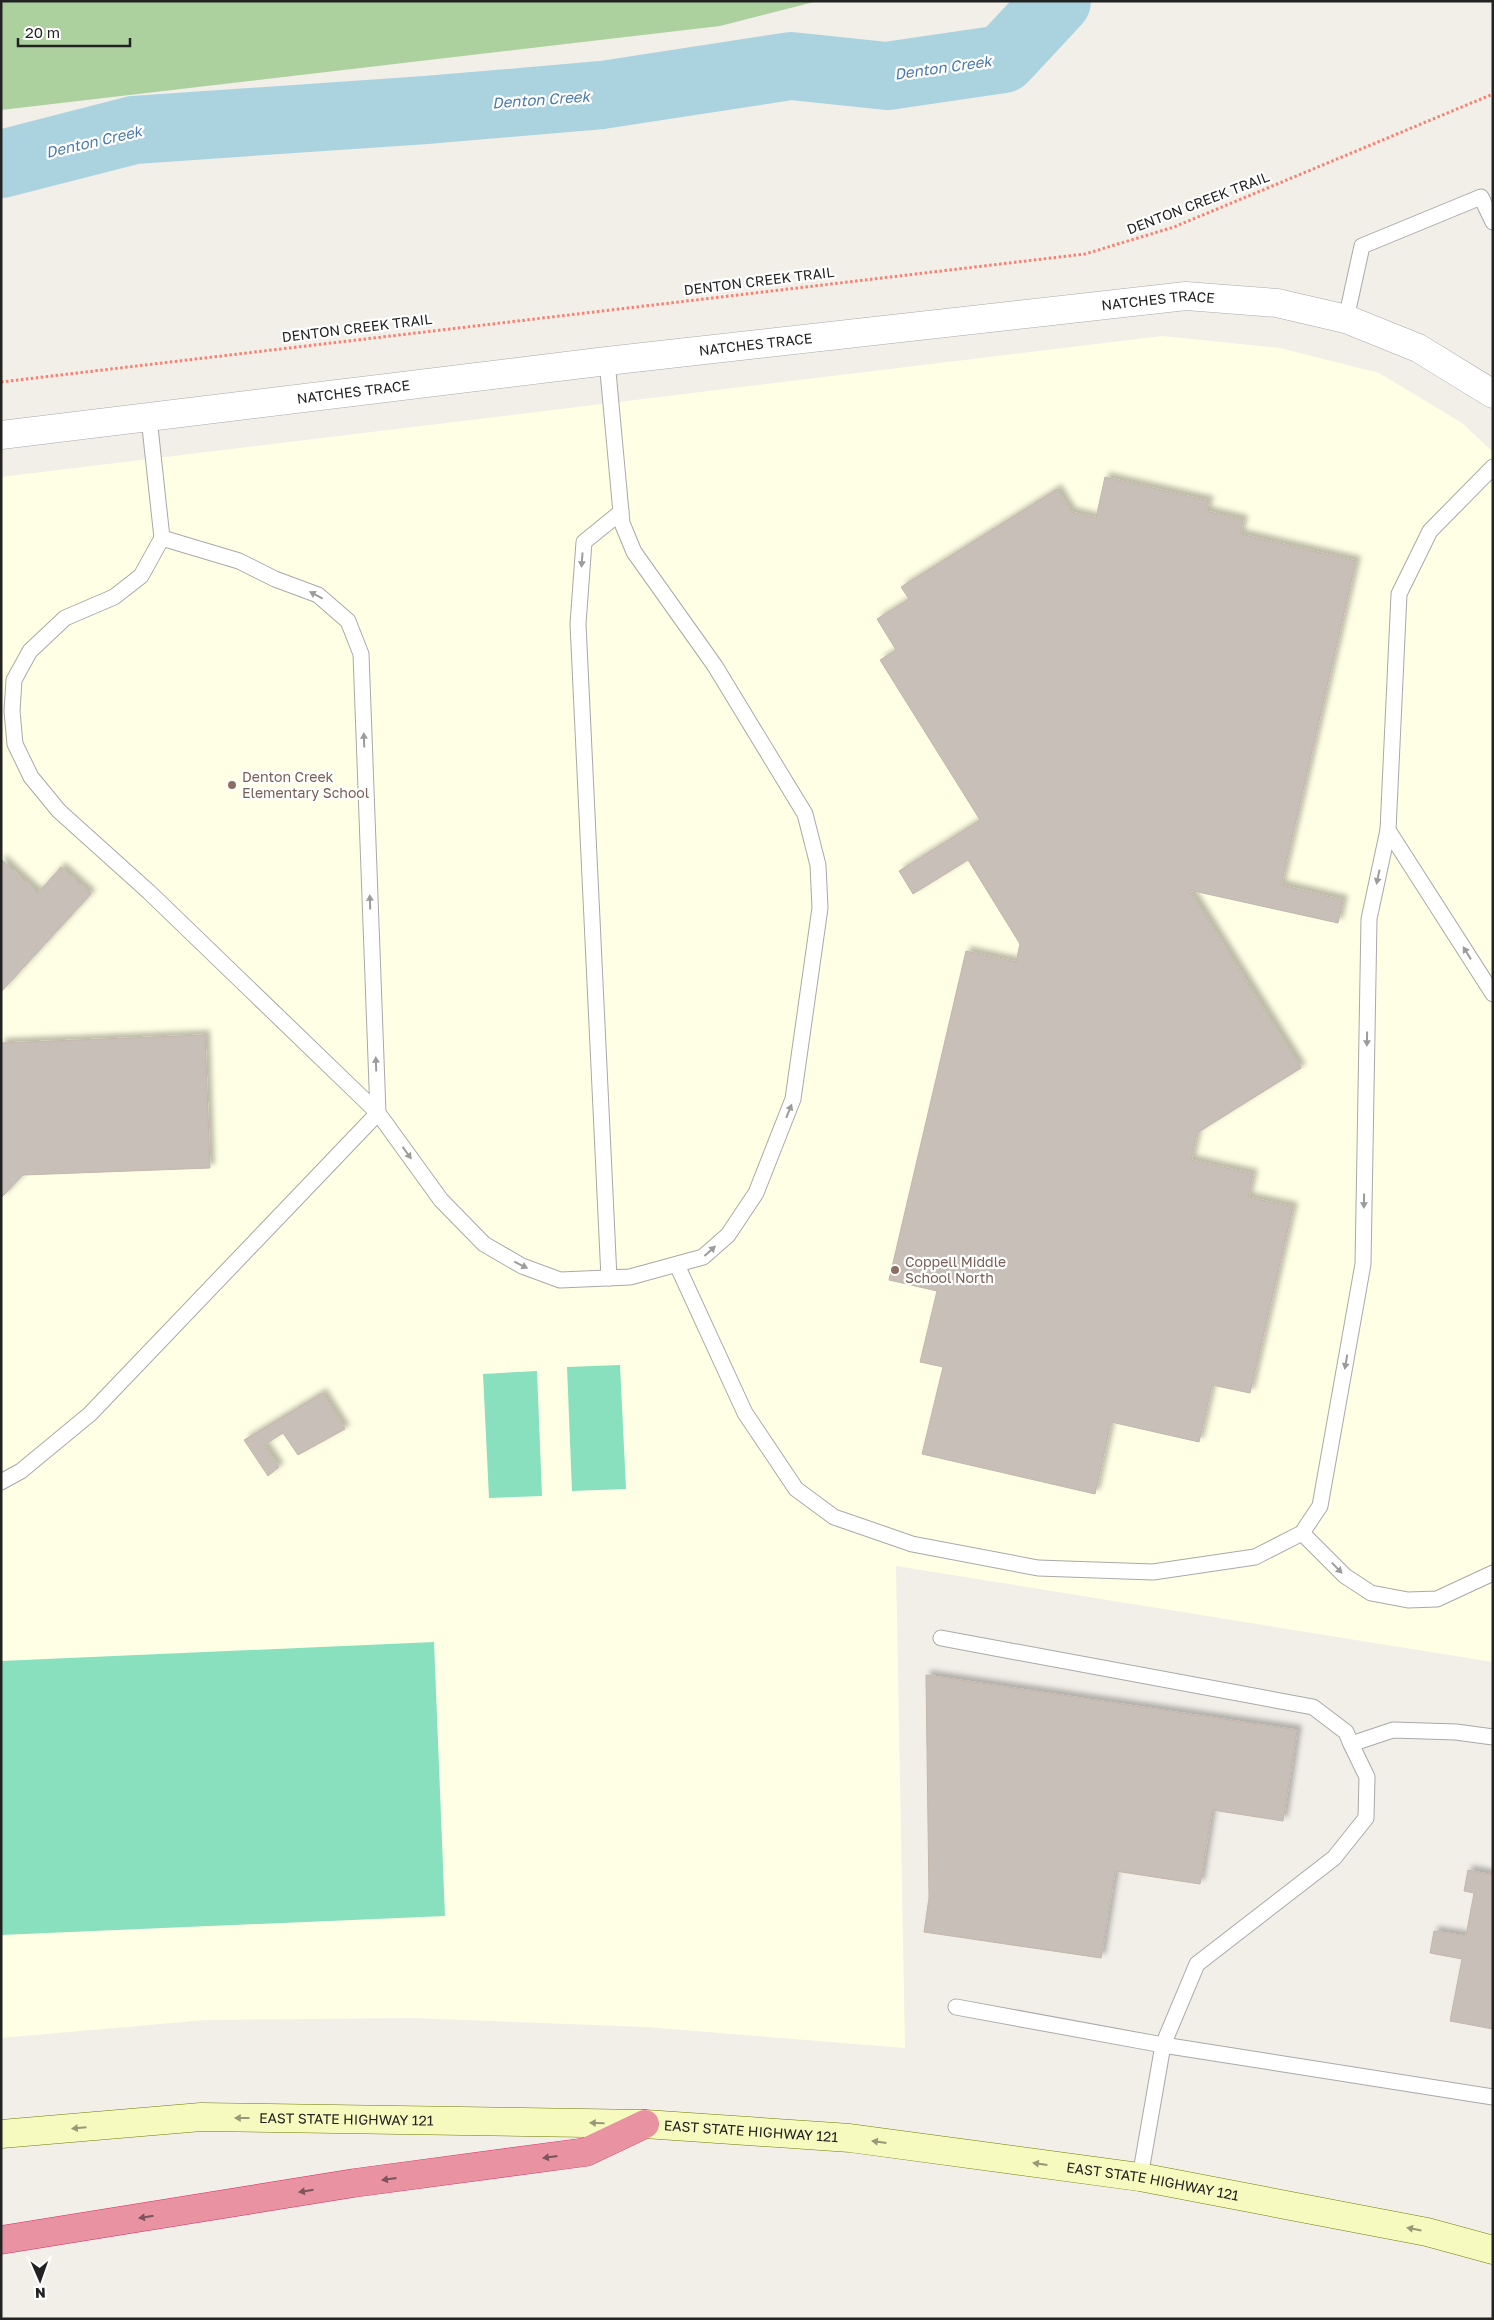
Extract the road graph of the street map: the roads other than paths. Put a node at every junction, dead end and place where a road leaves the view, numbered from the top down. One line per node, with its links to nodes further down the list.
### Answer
1 (1493, 222): 2 (lane)
2 (1346, 319): 3 (street, NATCHES TRACE); 4 (street, NATCHES TRACE)
3 (607, 361): 5 (street, NATCHES TRACE); 8 (lane)
4 (1493, 394)
5 (149, 418): 6 (street, NATCHES TRACE); 9 (lane)
6 (1, 435)
7 (1493, 467): 10 (lane)
8 (621, 512): 13 (lane, one-way to 8); 14 (lane, one-way to 14)
9 (162, 538): 12 (lane, one-way to 9); 12 (lane)
10 (1388, 830): 11 (lane, one-way to 10); 16 (lane, one-way to 16)
11 (1493, 994)
12 (378, 1113): 14 (lane, one-way to 14); 15 (lane)
13 (677, 1265): 14 (lane); 16 (lane)
14 (609, 1278)
15 (1, 1482)
16 (1302, 1533): 17 (lane, one-way to 17)
17 (1493, 1573)
18 (941, 1638): 20 (lane)
19 (1493, 1738): 20 (lane)
20 (1351, 1744): 22 (lane)
21 (956, 2007): 22 (lane)
22 (1163, 2045): 23 (lane); 26 (lane)
23 (1493, 2097)
24 (645, 2124): 25 (main road, EAST STATE HIGHWAY 121, one-way to 25); 26 (main road, EAST STATE HIGHWAY 121, one-way to 24); 27 (highway, one-way to 27)
25 (1, 2134)
26 (1140, 2177): 28 (main road, EAST STATE HIGHWAY 121, one-way to 26)
27 (1, 2240)
28 (1493, 2250)

